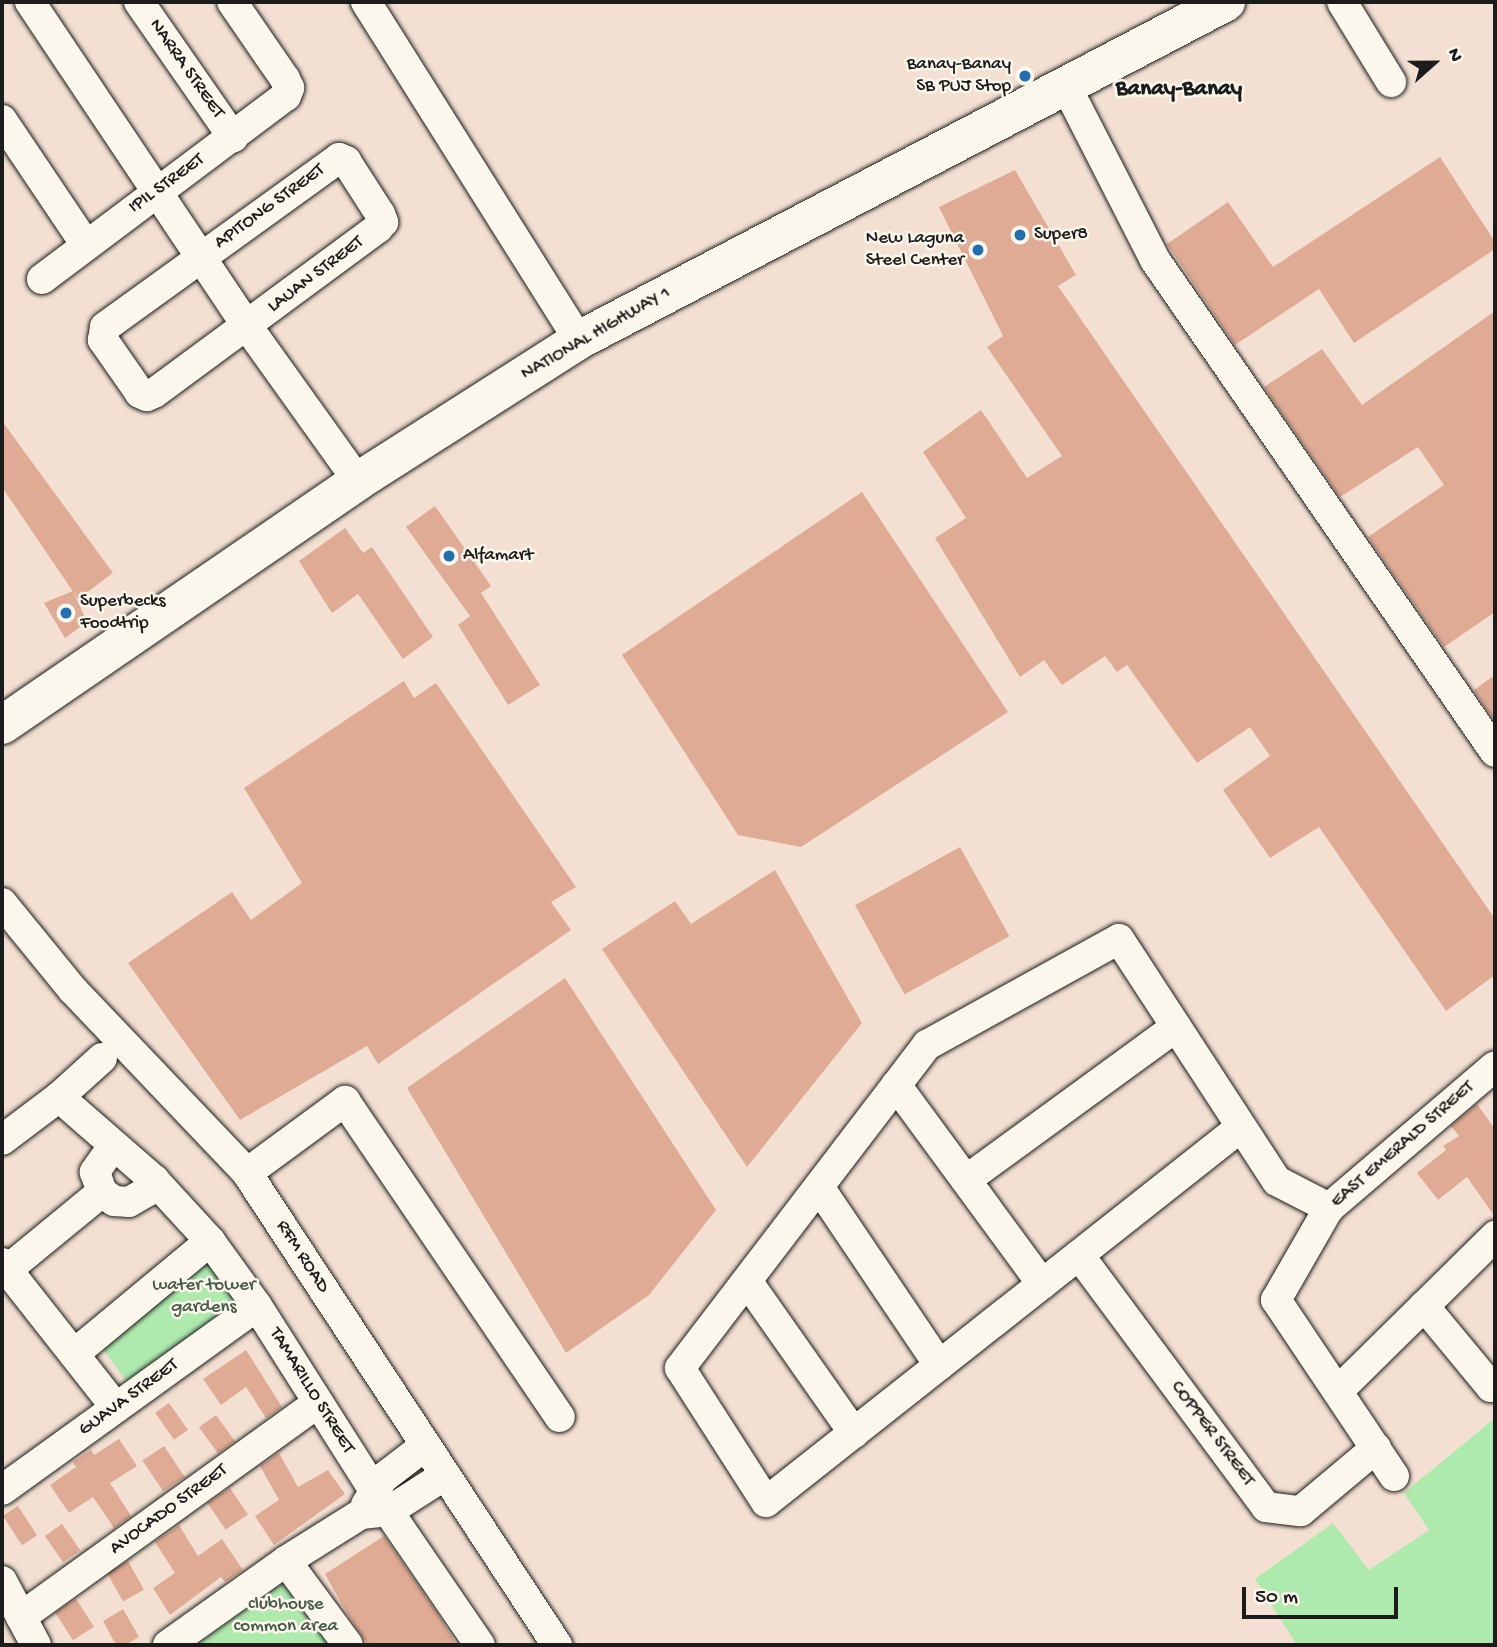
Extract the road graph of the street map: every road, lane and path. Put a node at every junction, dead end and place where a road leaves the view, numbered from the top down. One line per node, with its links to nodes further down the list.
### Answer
1 (30, 2): 12 (street)
2 (139, 2): 10 (street, NARRA STREET)
3 (232, 2): 10 (street, IPIL STREET)
4 (366, 2): 17 (street)
5 (1226, 2): 8 (highway, NATIONAL HIGHWAY 1)
6 (1342, 2): 7 (street)
7 (1391, 82)
8 (1065, 84): 17 (highway, NATIONAL HIGHWAY 1); 20 (street)
9 (2, 120): 13 (street)
10 (233, 137): 12 (street, IPIL STREET)
11 (339, 158): 14 (street, APITONG STREET); 16 (street, LAUAN STREET)
12 (158, 190): 13 (street, IPIL STREET); 14 (street)
13 (86, 245): 15 (street, IPIL STREET)
14 (201, 257): 16 (street); 16 (street, APITONG STREET)
15 (42, 279)
16 (247, 326): 18 (street)
17 (579, 340): 18 (highway, NATIONAL HIGHWAY 1)
18 (358, 481): 19 (highway, NATIONAL HIGHWAY 1)
19 (2, 725)
20 (1495, 752)
21 (2, 903): 30 (street, RFM ROAD)
22 (1176, 1027): 25 (street); 27 (street); 32 (street)
23 (103, 1058): 26 (street)
24 (1495, 1066): 35 (street, EAST EMERALD STREET)
25 (896, 1086): 32 (street); 33 (street)
26 (59, 1097): 28 (street); 29 (street, TAMARILLO STREET)
27 (1241, 1127): 35 (street); 38 (street)
28 (2, 1140)
29 (113, 1146): 31 (street, TAMARILLO STREET); 34 (street)
30 (247, 1173): 50 (street); 52 (street, RFM ROAD)
31 (154, 1180): 34 (street); 37 (street, TAMARILLO STREET)
32 (966, 1180): 41 (street)
33 (819, 1187): 40 (street); 45 (street)
34 (102, 1192): 39 (street)
35 (1329, 1208): 47 (street, EAST EMERALD STREET)
36 (1495, 1236): 43 (street)
37 (210, 1241): 42 (street, TAMARILLO STREET); 44 (street)
38 (1079, 1255): 41 (street); 53 (street, COPPER STREET)
39 (4, 1267): 44 (street)
40 (747, 1281): 51 (street); 51 (street)
41 (1042, 1284): 45 (street)
42 (257, 1306): 48 (street, TAMARILLO STREET); 49 (street, GUAVA STREET)
43 (1424, 1306): 46 (street); 47 (street)
44 (74, 1354): 49 (street)
45 (939, 1365): 51 (street)
46 (1495, 1383)
47 (1338, 1391): 53 (street, EAST EMERALD STREET)
48 (318, 1404): 57 (street, TAMARILLO STREET); 60 (street, AVOCADO STREET)
49 (116, 1408): 56 (street, GUAVA STREET)
50 (560, 1417)
51 (854, 1433)
52 (426, 1445): 54 (street, RFM ROAD); 57 (street)
53 (1376, 1448): 55 (street, EAST EMERALD STREET)
54 (445, 1475): 57 (street); 65 (street, RFM ROAD)
55 (1394, 1476)
56 (2, 1490)
57 (374, 1505): 58 (street); 64 (street, TAMARILLO STREET)
58 (286, 1561): 62 (street); 63 (street)
59 (2, 1581): 60 (street)
60 (21, 1617): 61 (street)
61 (36, 1645)
62 (168, 1645)
63 (348, 1645)
64 (480, 1645)
65 (557, 1645)

